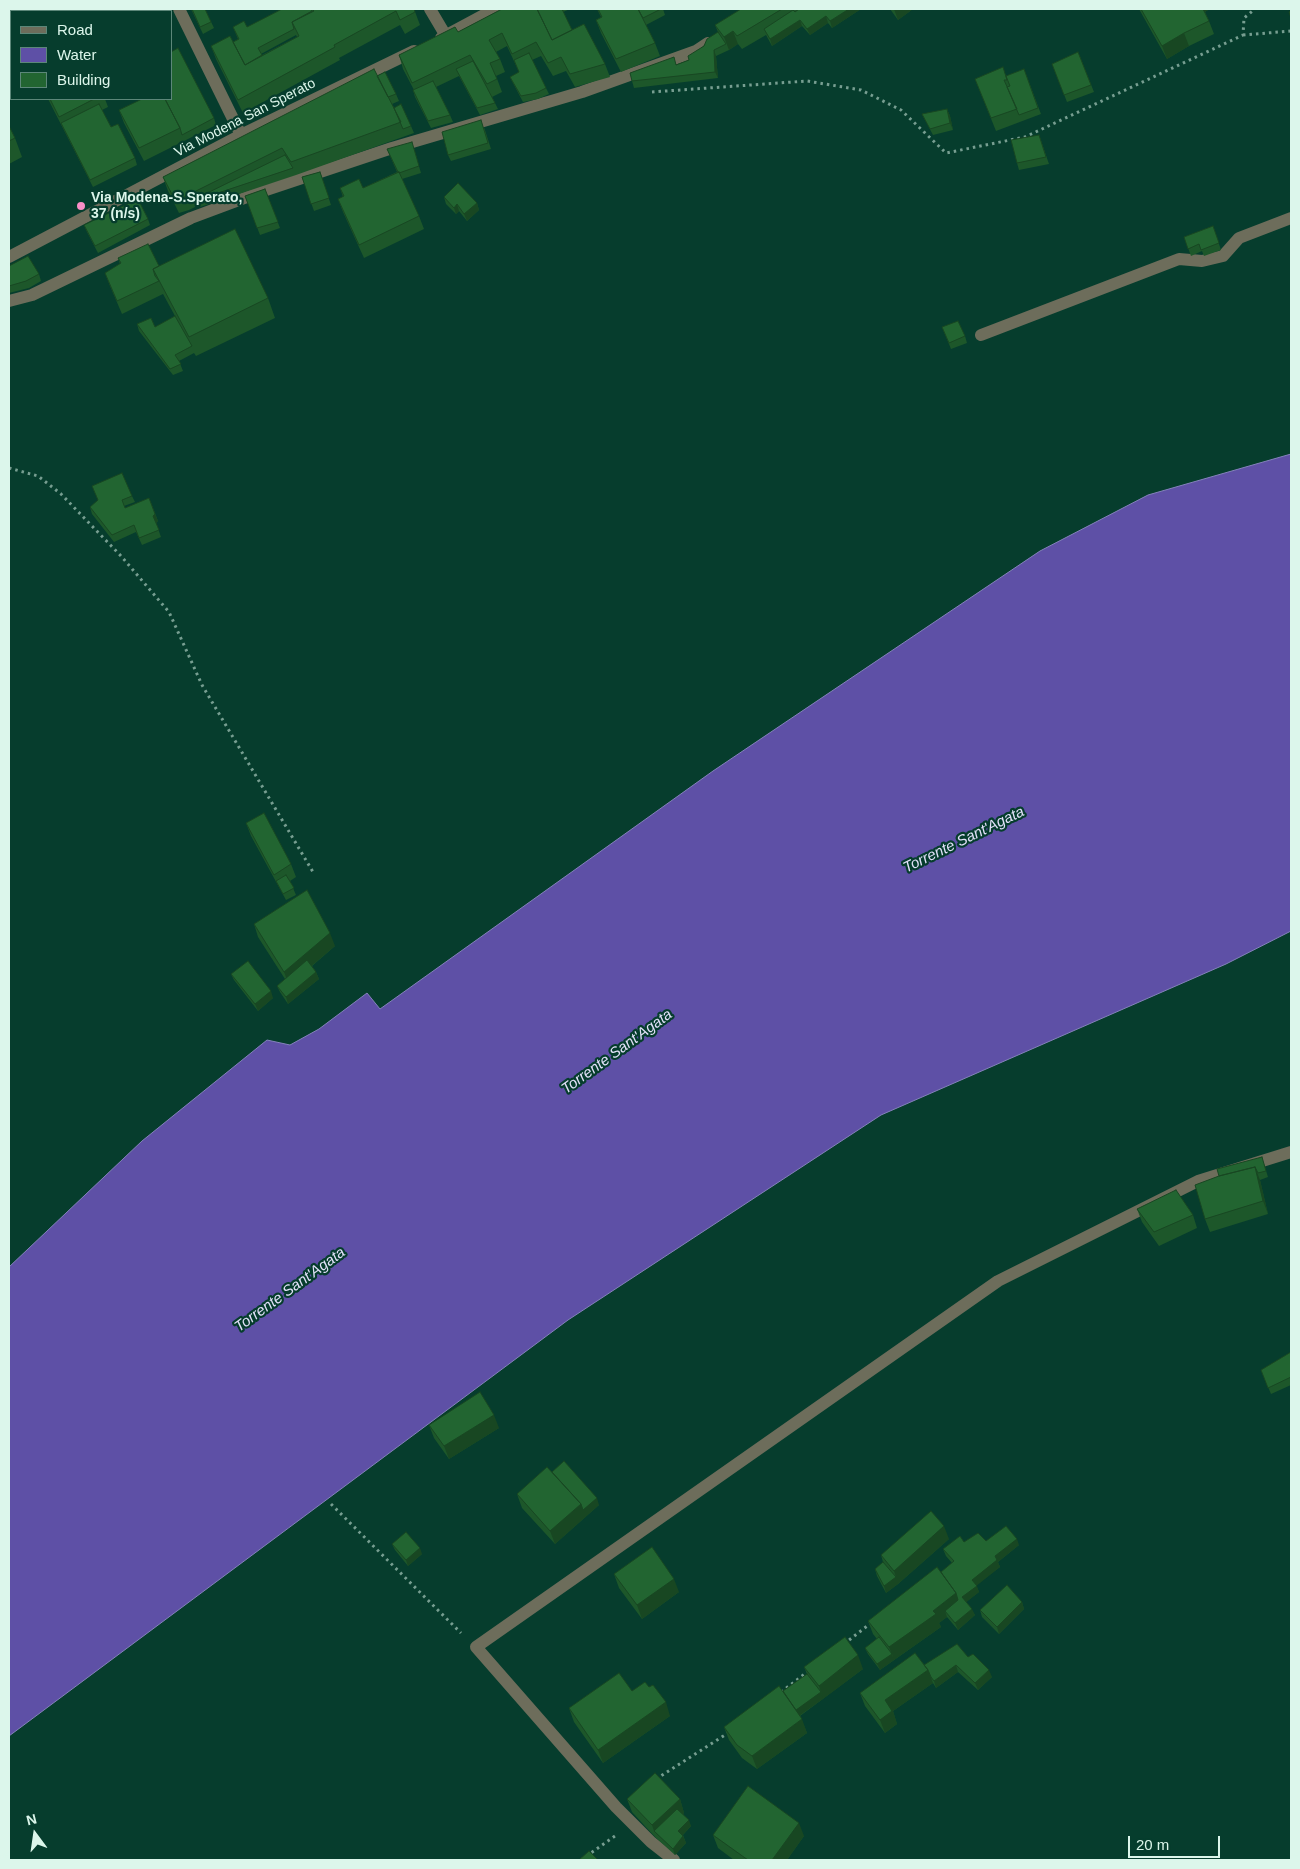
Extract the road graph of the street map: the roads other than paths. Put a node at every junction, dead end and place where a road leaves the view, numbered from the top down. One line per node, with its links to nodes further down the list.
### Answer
1 (179, 9): 6 (street)
2 (430, 9): 5 (street)
3 (495, 9): 5 (street, Via Modena San Sperato)
4 (719, 35): 9 (street)
5 (446, 36): 6 (street, Via Modena San Sperato)
6 (242, 135): 8 (street, Via Modena San Sperato)
7 (1291, 218): 10 (street)
8 (9, 257)
9 (9, 301)
10 (981, 335)
11 (1291, 1152): 12 (street)
12 (674, 1860)

